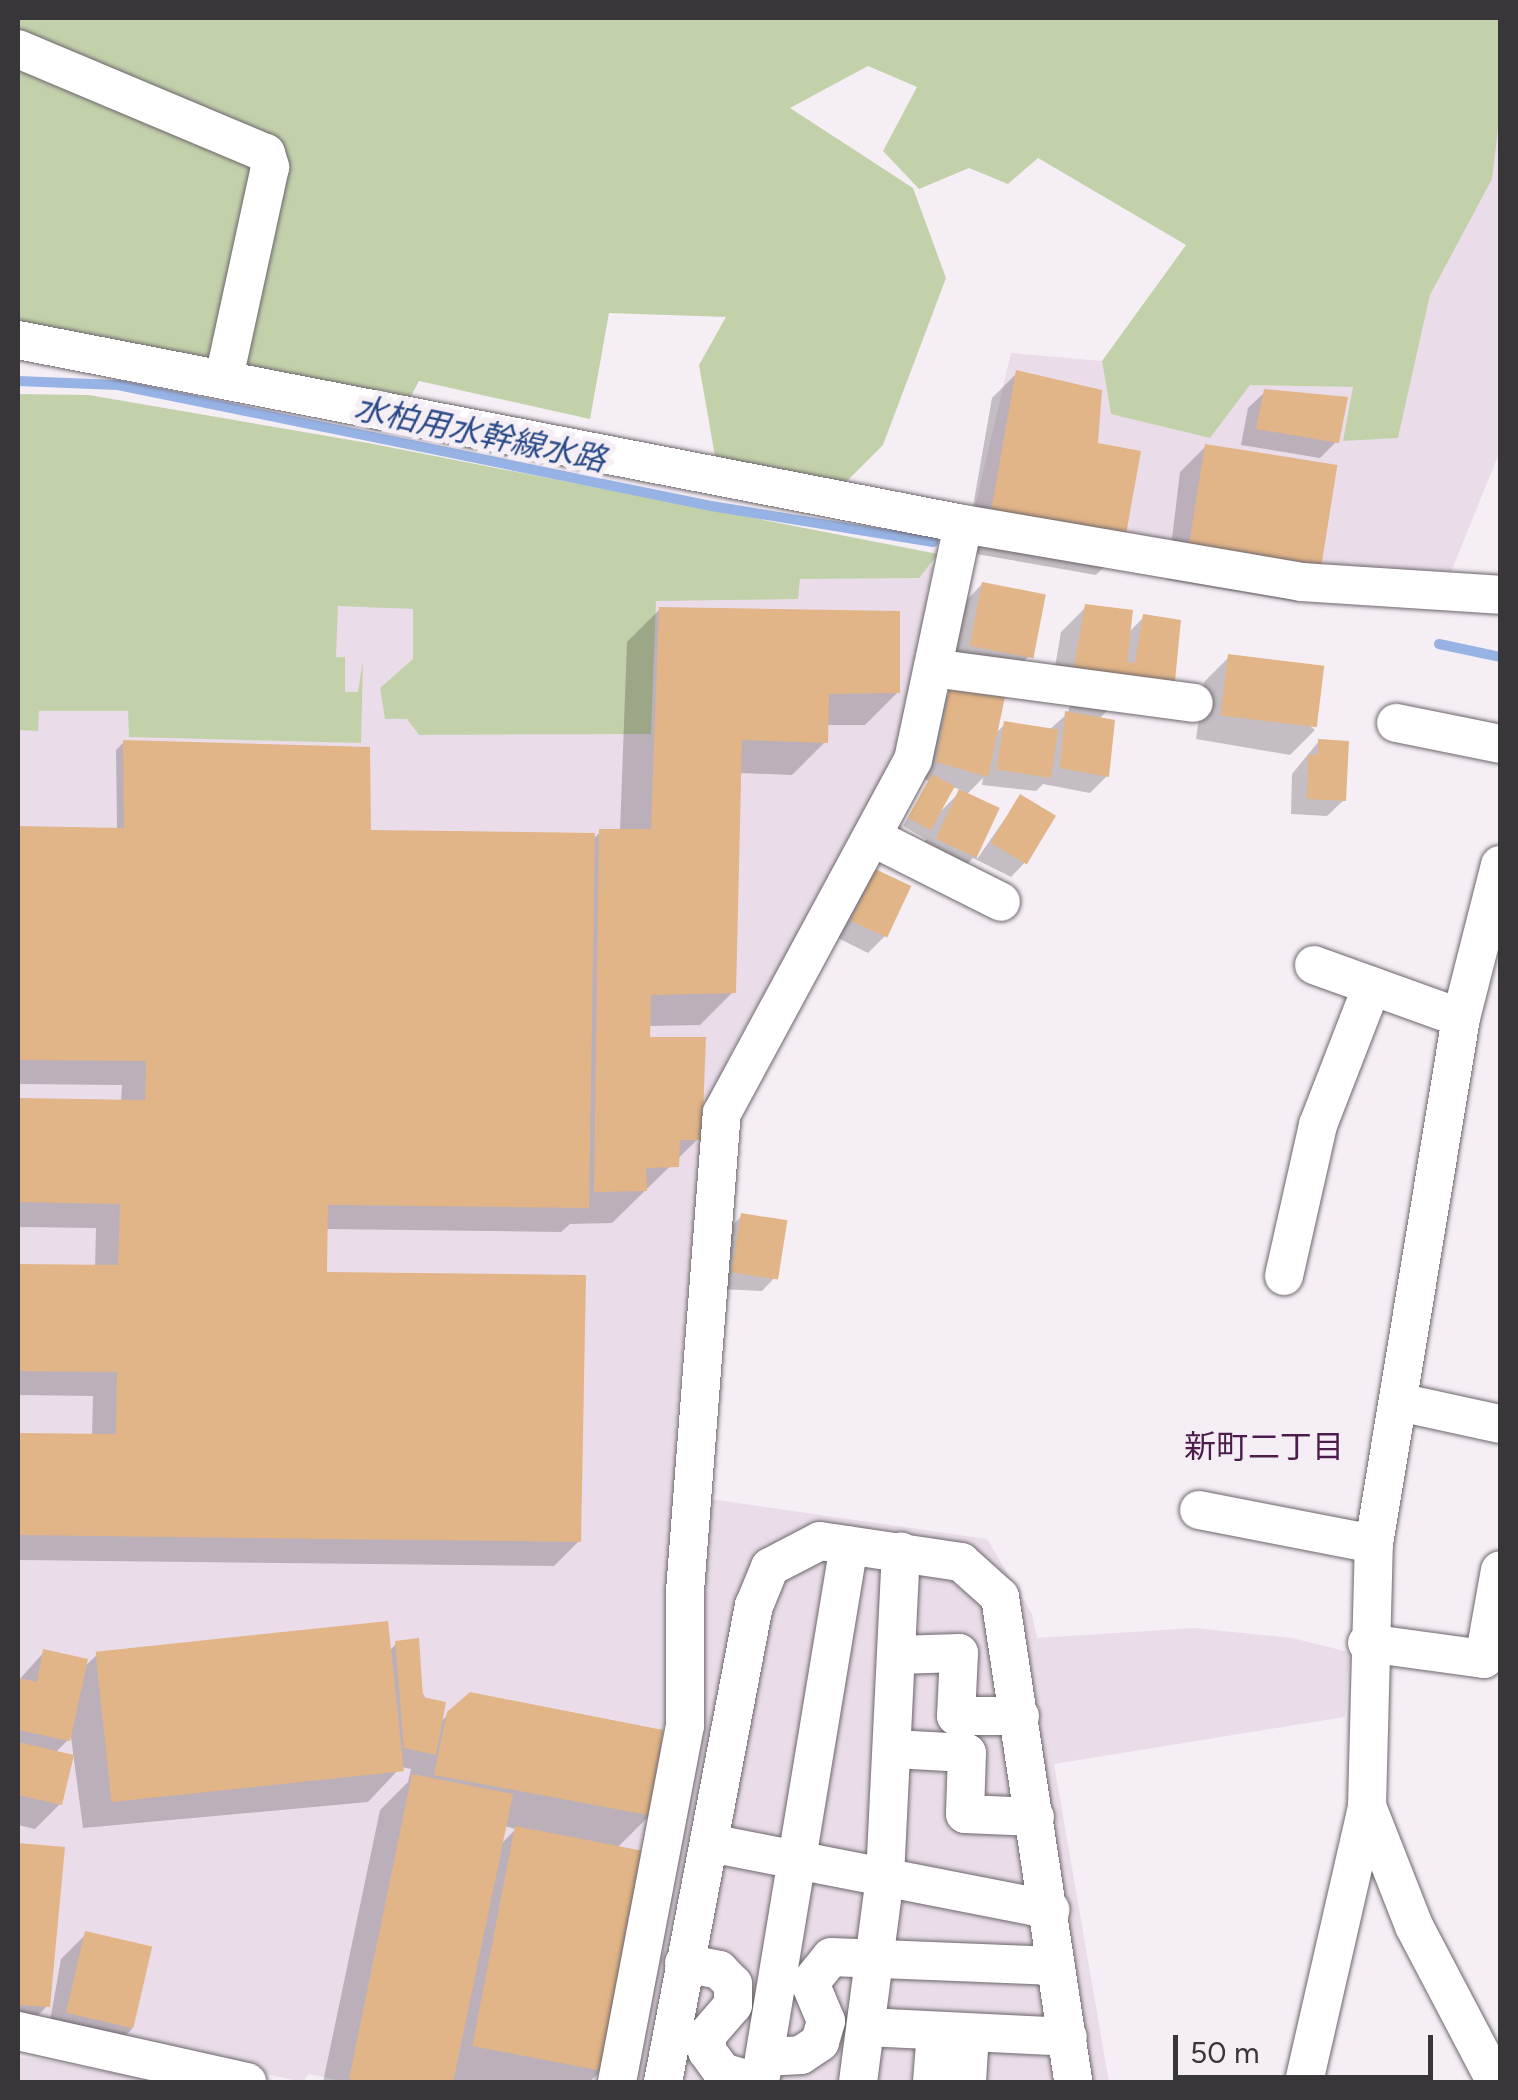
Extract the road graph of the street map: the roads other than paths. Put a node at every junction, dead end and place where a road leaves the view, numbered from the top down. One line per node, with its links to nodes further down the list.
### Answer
1 (18, 49): 3 (street)
2 (18, 340): 3 (street)
3 (224, 378): 4 (street)
4 (963, 524): 5 (street); 6 (street)
5 (1500, 595)
6 (933, 668): 7 (street); 10 (street)
7 (1194, 703)
8 (1396, 723): 9 (street)
9 (1500, 744)
10 (874, 838): 12 (street); 43 (street)
11 (1500, 864): 15 (street)
12 (1001, 902)
13 (1314, 965): 14 (street)
14 (1372, 986): 15 (street); 16 (street)
15 (1461, 1018): 17 (street)
16 (1284, 1276)
17 (1398, 1402): 18 (street); 21 (street)
18 (1500, 1424)
19 (1199, 1510): 21 (street)
20 (849, 1544): 22 (street); 30 (street); 31 (street)
21 (1374, 1544): 24 (street)
22 (901, 1552): 25 (street); 26 (street)
23 (1500, 1570): 24 (street)
24 (1367, 1643): 28 (street)
25 (898, 1655): 26 (street); 27 (street)
26 (1020, 1716): 29 (street)
27 (893, 1749): 29 (street); 32 (street)
28 (1367, 1806): 49 (street); 50 (street)
29 (1035, 1817): 33 (street)
30 (710, 1843): 31 (street); 35 (street)
31 (797, 1861): 32 (street); 41 (street)
32 (885, 1878): 33 (street); 34 (street)
33 (1050, 1910): 36 (street)
34 (876, 1958): 36 (street); 37 (street); 41 (street)
35 (684, 1963): 41 (street); 44 (street)
36 (1056, 1966): 40 (street)
37 (866, 2027): 39 (street); 45 (street)
38 (18, 2031): 42 (street)
39 (953, 2032): 40 (street); 46 (street); 47 (street)
40 (1068, 2037): 48 (street)
41 (761, 2074)
42 (248, 2082)
43 (616, 2082)
44 (663, 2082)
45 (858, 2082)
46 (932, 2082)
47 (966, 2082)
48 (1074, 2082)
49 (1304, 2082)
50 (1496, 2082)

